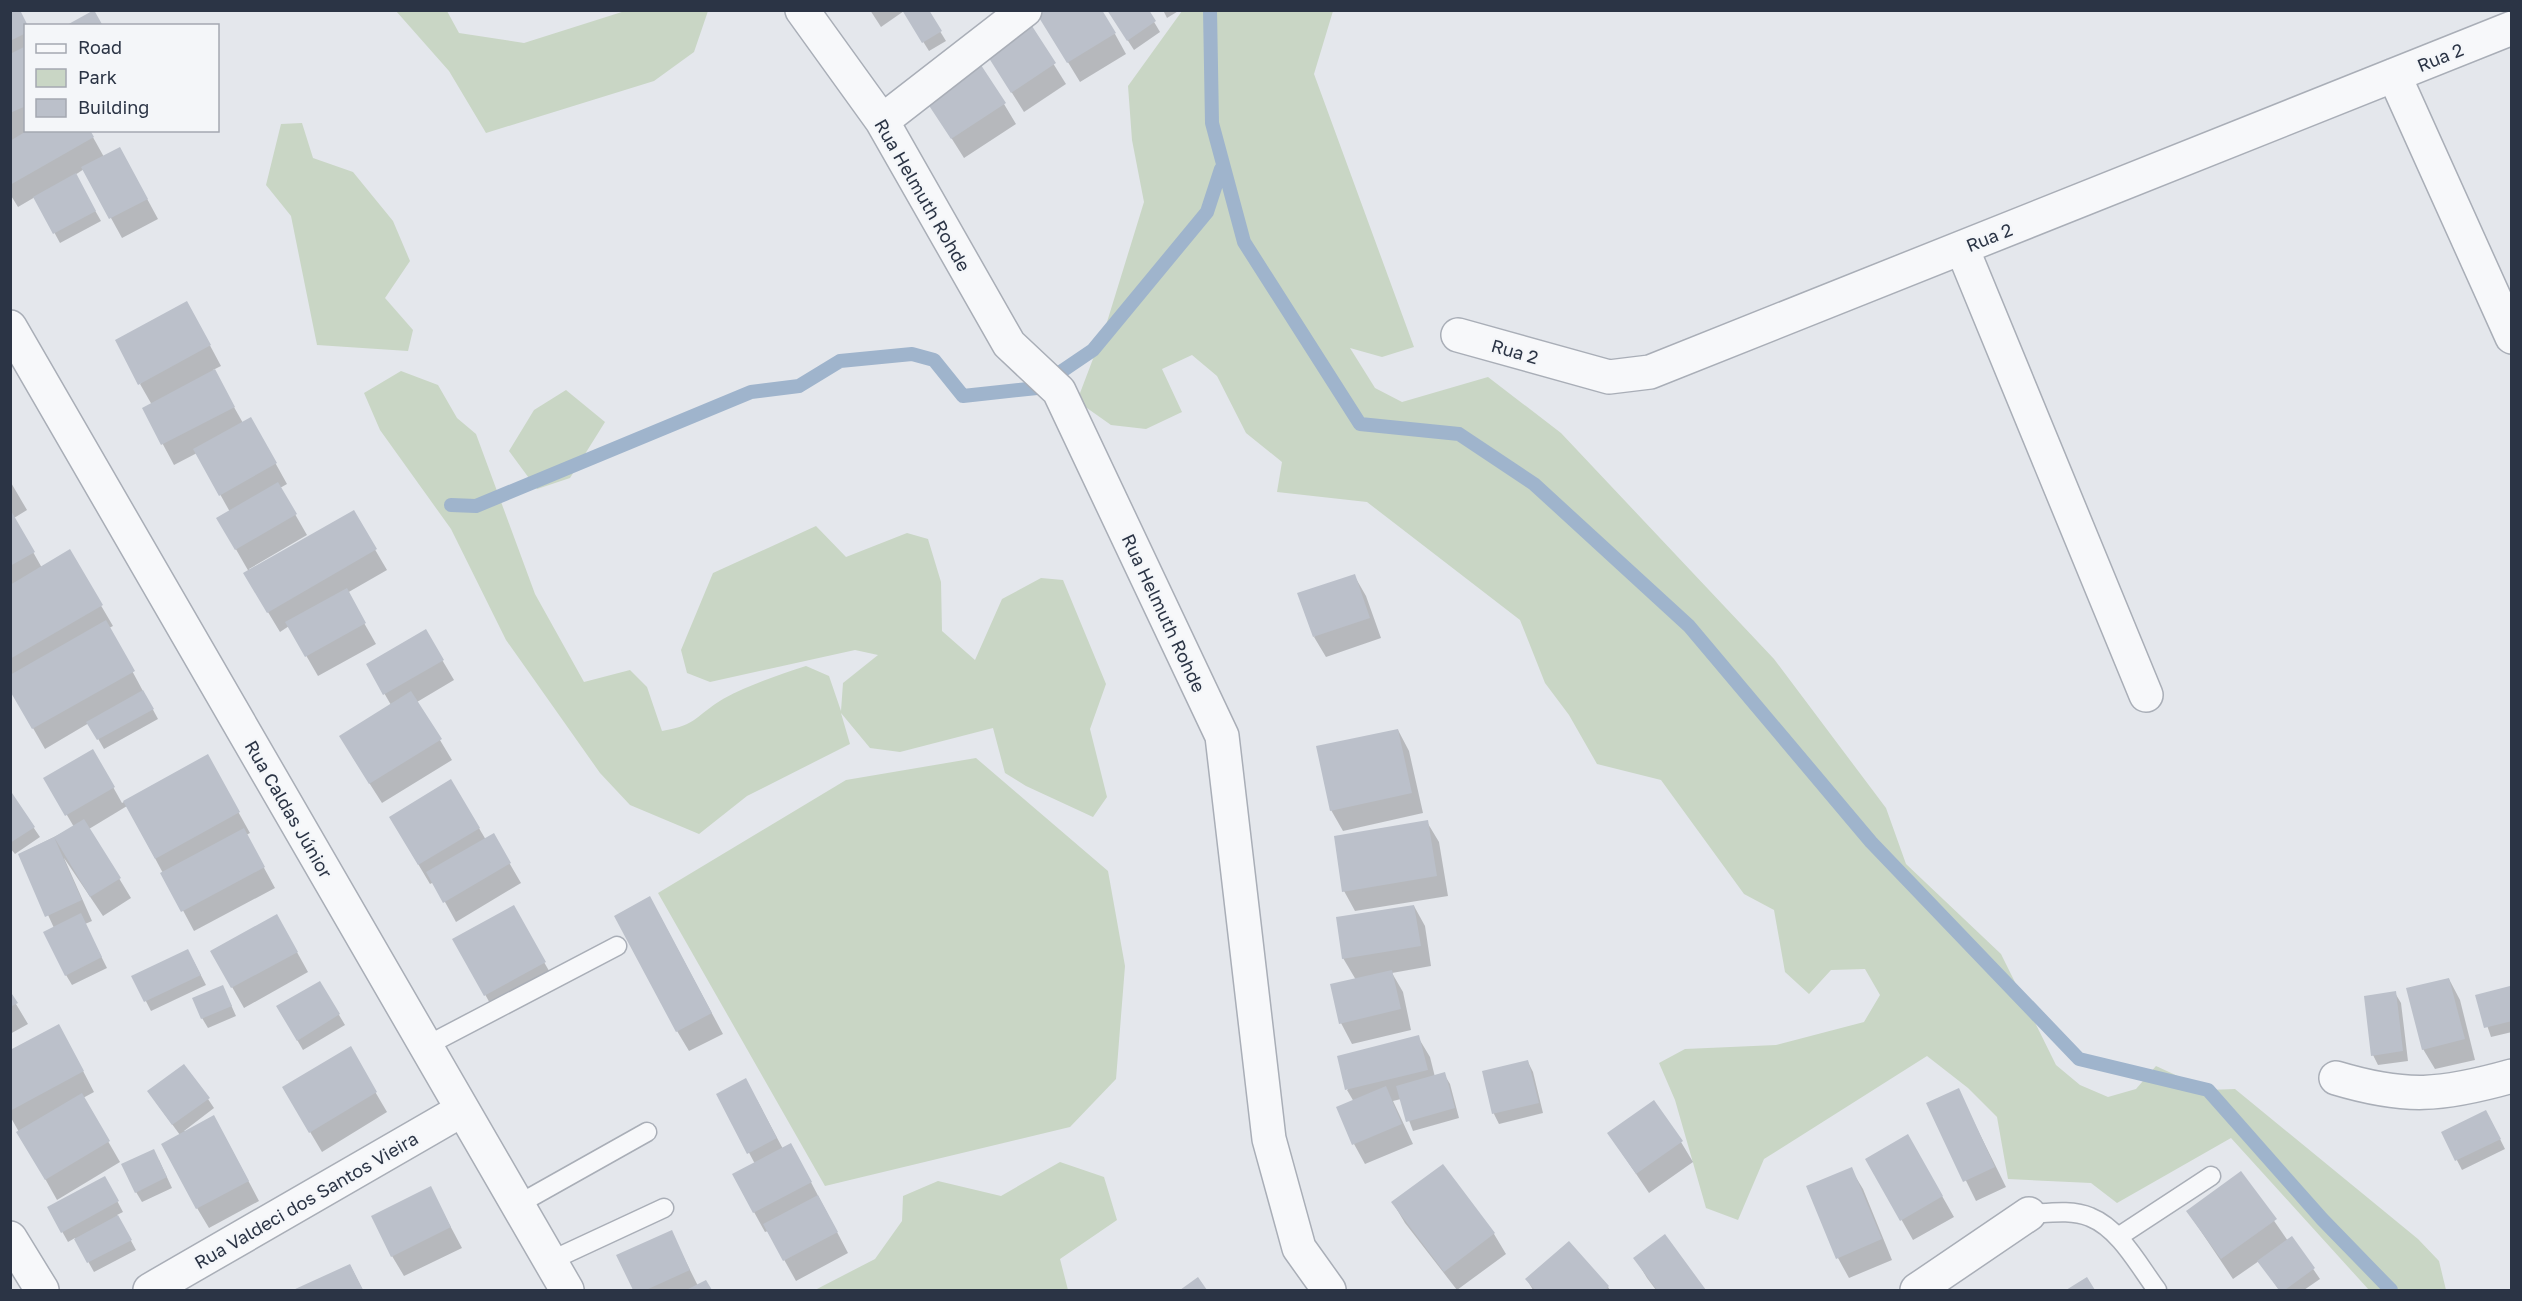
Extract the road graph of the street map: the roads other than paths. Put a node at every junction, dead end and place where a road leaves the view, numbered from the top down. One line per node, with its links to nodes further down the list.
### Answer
1 (802, 10): 5 (street, Rua Helmuth Rohde)
2 (1025, 10): 5 (street)
3 (2511, 28): 4 (street, Rua 2)
4 (2394, 75): 6 (street, Rua 2); 9 (street)
5 (882, 121): 27 (street, Rua Helmuth Rohde)
6 (1962, 248): 8 (street, Rua 2); 10 (street)
7 (12, 332): 12 (street, Rua Caldas Júnior)
8 (1458, 335)
9 (2511, 337)
10 (2146, 695)
11 (617, 946): 12 (lane)
12 (426, 1046): 15 (street, Rua Caldas Júnior)
13 (2511, 1076): 14 (street)
14 (2336, 1078)
15 (462, 1110): 18 (street, Rua Caldas Júnior); 25 (street, Rua Valdeci dos Santos Vieira)
16 (647, 1132): 18 (lane)
17 (2211, 1176): 21 (lane)
18 (517, 1205): 23 (street, Rua Caldas Júnior)
19 (664, 1209): 23 (lane)
20 (2029, 1214): 21 (lane); 28 (street)
21 (2118, 1237): 29 (lane)
22 (10, 1238): 24 (street)
23 (549, 1261): 26 (street, Rua Caldas Júnior)
24 (42, 1290)
25 (150, 1290)
26 (567, 1290)
27 (1329, 1290)
28 (1917, 1290)
29 (2157, 1290)

